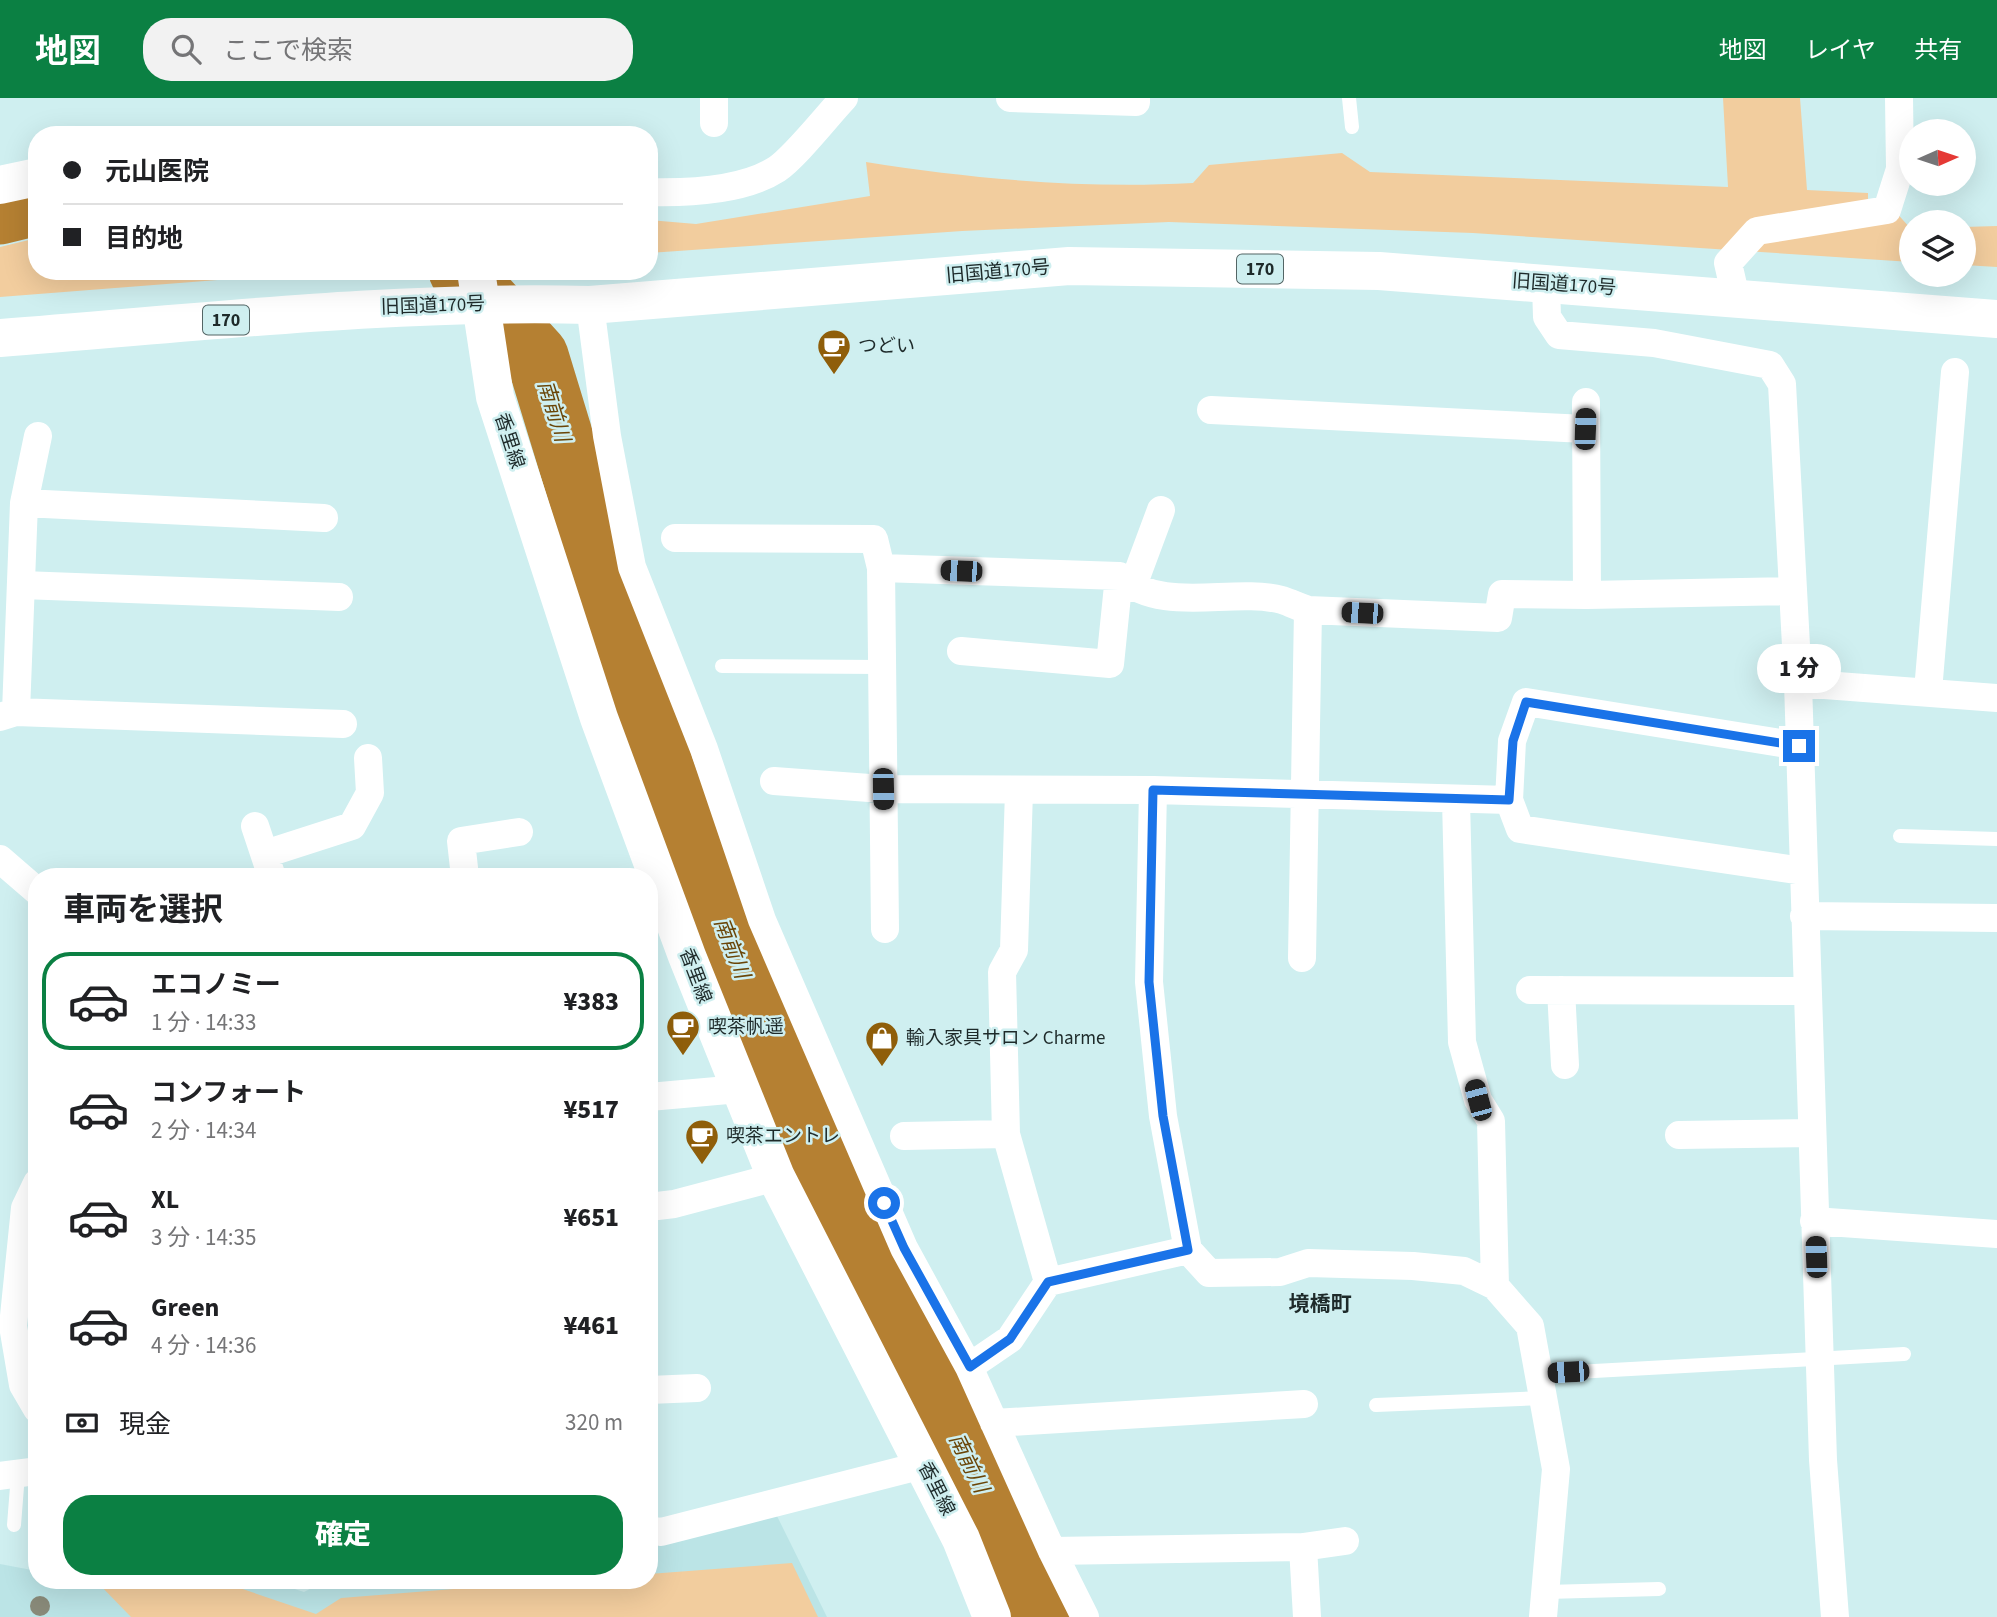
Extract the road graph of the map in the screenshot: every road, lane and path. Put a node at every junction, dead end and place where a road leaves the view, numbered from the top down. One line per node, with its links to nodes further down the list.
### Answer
1 (844, 98): 9 (street)
2 (1010, 98): 3 (street)
3 (1136, 98)
4 (1349, 98): 6 (lane)
5 (1899, 98): 12 (street)
6 (1352, 127)
7 (28, 179): 8 (main road)
8 (0, 185)
9 (658, 192)
10 (1546, 284): 12 (main road, 旧国道170号 / 170); 13 (main road, 旧国道170号 / 170); 26 (street)
11 (469, 294): 13 (main road, 旧国道170号 / 170); 15 (main road, 旧国道170号 / 170); 54 (main road, 香里線)
12 (1736, 298): 14 (main road, 旧国道170号 / 170)
13 (590, 305): 83 (street)
14 (1997, 319)
15 (0, 338)
16 (1955, 372): 34 (street)
17 (1211, 410): 27 (street)
18 (38, 436): 19 (street)
19 (24, 503): 21 (street); 24 (street)
20 (1161, 510): 25 (street)
21 (324, 518)
22 (675, 538): 23 (street)
23 (881, 568): 25 (street); 32 (street)
24 (15, 573): 28 (street); 36 (street)
25 (1126, 582): 29 (street); 30 (street)
26 (1792, 591): 27 (street); 33 (street)
27 (1587, 595): 29 (street)
28 (339, 597)
29 (1308, 610): 44 (street)
30 (961, 651)
31 (722, 666): 32 (lane)
32 (882, 667): 41 (street)
33 (1798, 683): 34 (street); 38 (street)
34 (1928, 691): 35 (street)
35 (1997, 698)
36 (8, 715): 37 (street)
37 (343, 724)
38 (1799, 746): 46 (street); 55 (street)
39 (368, 758): 52 (street)
40 (774, 781): 41 (street)
41 (883, 789): 43 (street); 60 (street)
42 (1153, 790): 43 (street); 44 (street); 77 (street)
43 (1019, 791): 69 (street)
44 (1307, 794): 45 (street); 61 (street)
45 (1456, 800): 46 (street); 79 (street)
46 (1509, 800): 55 (street)
47 (255, 826): 52 (street)
48 (519, 832): 53 (street)
49 (1900, 836): 50 (lane)
50 (1997, 839)
51 (0, 859): 57 (street)
52 (268, 866)
53 (464, 868)
54 (656, 868)
55 (1803, 871): 58 (street)
56 (658, 874): 66 (main road, 香里線)
57 (28, 883)
58 (1804, 916): 59 (street); 64 (street)
59 (1997, 918)
60 (885, 929)
61 (1302, 958)
62 (1530, 990): 63 (street)
63 (1561, 990): 64 (street); 65 (street)
64 (1807, 991): 68 (street)
65 (1565, 1065)
66 (739, 1089): 67 (street); 72 (main road, 香里線)
67 (658, 1096)
68 (1811, 1133): 70 (street); 75 (street)
69 (1006, 1134): 71 (street); 78 (street)
70 (1679, 1135)
71 (904, 1136)
72 (776, 1177): 74 (street); 91 (main road, 香里線)
73 (21, 1199): 80 (street)
74 (658, 1206)
75 (1814, 1222): 76 (street); 82 (street)
76 (1997, 1234)
77 (1188, 1250): 78 (street); 79 (street)
78 (1048, 1282): 83 (street)
79 (1495, 1286): 84 (street)
80 (25, 1325): 87 (street)
81 (1904, 1354): 82 (lane)
82 (1819, 1361): 84 (lane); 103 (street)
83 (970, 1367): 90 (street)
84 (1542, 1386): 89 (lane); 99 (street)
85 (697, 1388): 86 (street)
86 (658, 1390)
87 (28, 1394)
88 (1304, 1404): 90 (street)
89 (1376, 1405)
90 (994, 1423): 97 (street)
91 (923, 1465): 94 (street); 100 (main road, 香里線)
92 (18, 1474): 93 (lane)
93 (14, 1525)
94 (658, 1532)
95 (1345, 1541): 96 (street)
96 (1303, 1547): 97 (street); 102 (street)
97 (1052, 1551): 101 (street)
98 (1659, 1589): 99 (lane)
99 (1545, 1605)
100 (992, 1617)
101 (1085, 1617)
102 (1307, 1617)
103 (1835, 1617)

